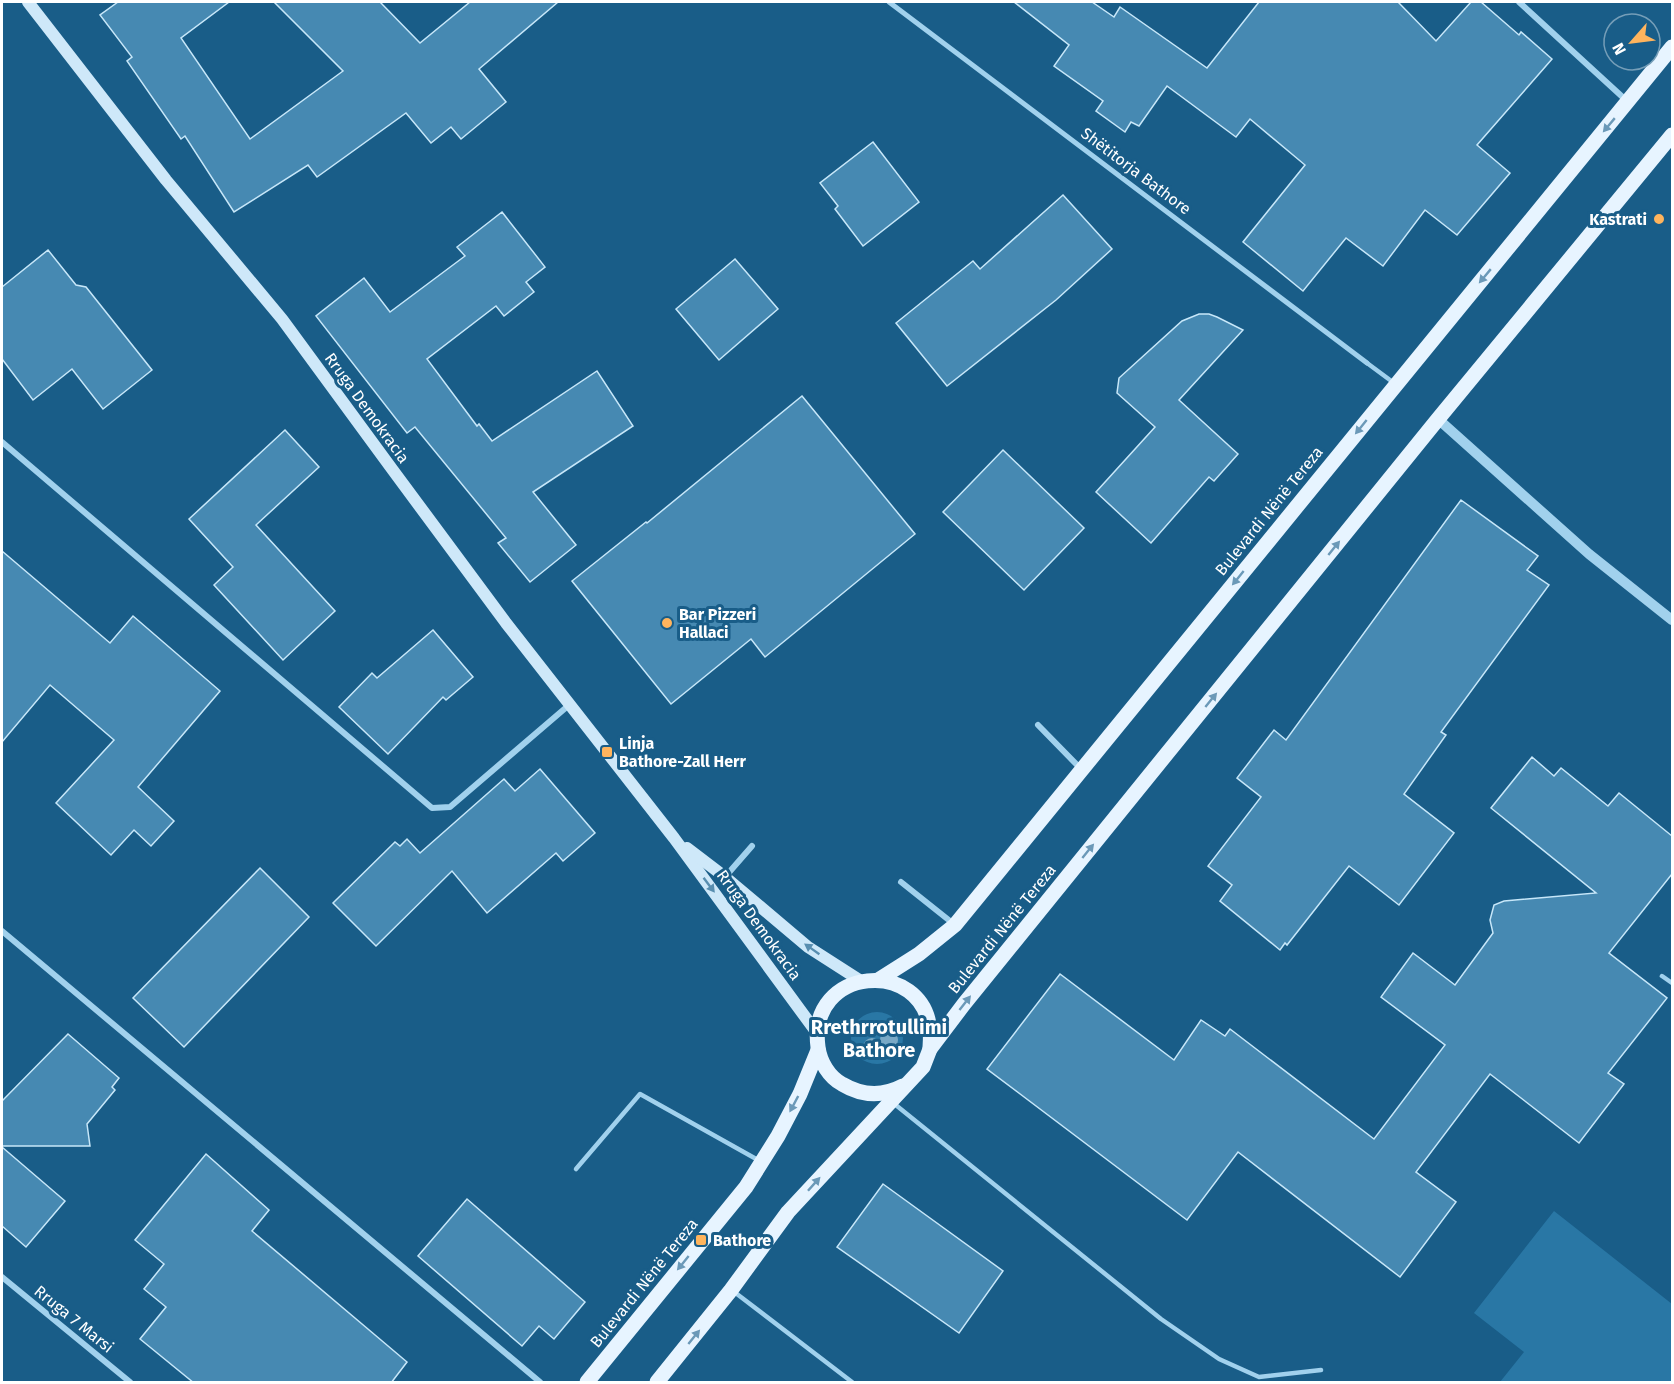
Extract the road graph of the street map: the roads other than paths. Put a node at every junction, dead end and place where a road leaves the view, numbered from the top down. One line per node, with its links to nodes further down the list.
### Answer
1 (28, 2): 12 (main road, Rruga Demokracia)
2 (889, 2): 7 (street, Shëtitorja Bathore)
3 (1519, 2): 5 (street)
4 (1672, 47): 5 (main road, Bulevardi Nënë Tereza)
5 (1629, 102): 8 (main road, Bulevardi Nënë Tereza, one-way to 8)
6 (1672, 135): 9 (main road, Bulevardi Nënë Tereza)
7 (1367, 363): 8 (lane)
8 (1396, 384): 14 (main road, Bulevardi Nënë Tereza, one-way to 14)
9 (1438, 419): 11 (street); 26 (main road, Bulevardi Nënë Tereza, one-way to 9)
10 (2, 442): 12 (street)
11 (1672, 620)
12 (570, 704): 15 (main road, Rruga Demokracia)
13 (1038, 725): 14 (street)
14 (1082, 769): 19 (main road, Bulevardi Nënë Tereza)
15 (674, 838): 17 (main road, Rruga Demokracia); 25 (main road, Rruga Demokracia, one-way to 25)
16 (752, 846): 17 (street)
17 (725, 877): 23 (main road, Rruga Demokracia, one-way to 17)
18 (901, 882): 19 (street)
19 (955, 925): 22 (main road, Bulevardi Nënë Tereza)
20 (2, 931): 36 (street)
21 (1662, 976): 24 (lane)
22 (878, 980): 23 (main road, Bulevardi Nënë Tereza); 26 (main road, Bulevardi Nënë Tereza)
23 (861, 981): 25 (main road, Bulevardi Nënë Tereza)
24 (1672, 983)
25 (817, 1033): 27 (main road, Bulevardi Nënë Tereza)
26 (930, 1049): 28 (main road, Bulevardi Nënë Tereza)
27 (818, 1050): 28 (main road, Bulevardi Nënë Tereza); 30 (main road, Bulevardi Nënë Tereza, one-way to 30)
28 (910, 1082): 29 (main road, Bulevardi Nënë Tereza)
29 (891, 1101): 33 (main road, Bulevardi Nënë Tereza, one-way to 29); 34 (lane)
30 (762, 1162): 31 (lane); 37 (main road, Bulevardi Nënë Tereza, one-way to 37)
31 (576, 1169)
32 (2, 1277): 35 (street, Rruga 7 Marsi)
33 (731, 1290): 38 (main road, Bulevardi Nënë Tereza, one-way to 33); 39 (lane)
34 (1321, 1370)
35 (130, 1383)
36 (540, 1383)
37 (587, 1383)
38 (657, 1383)
39 (852, 1383)

